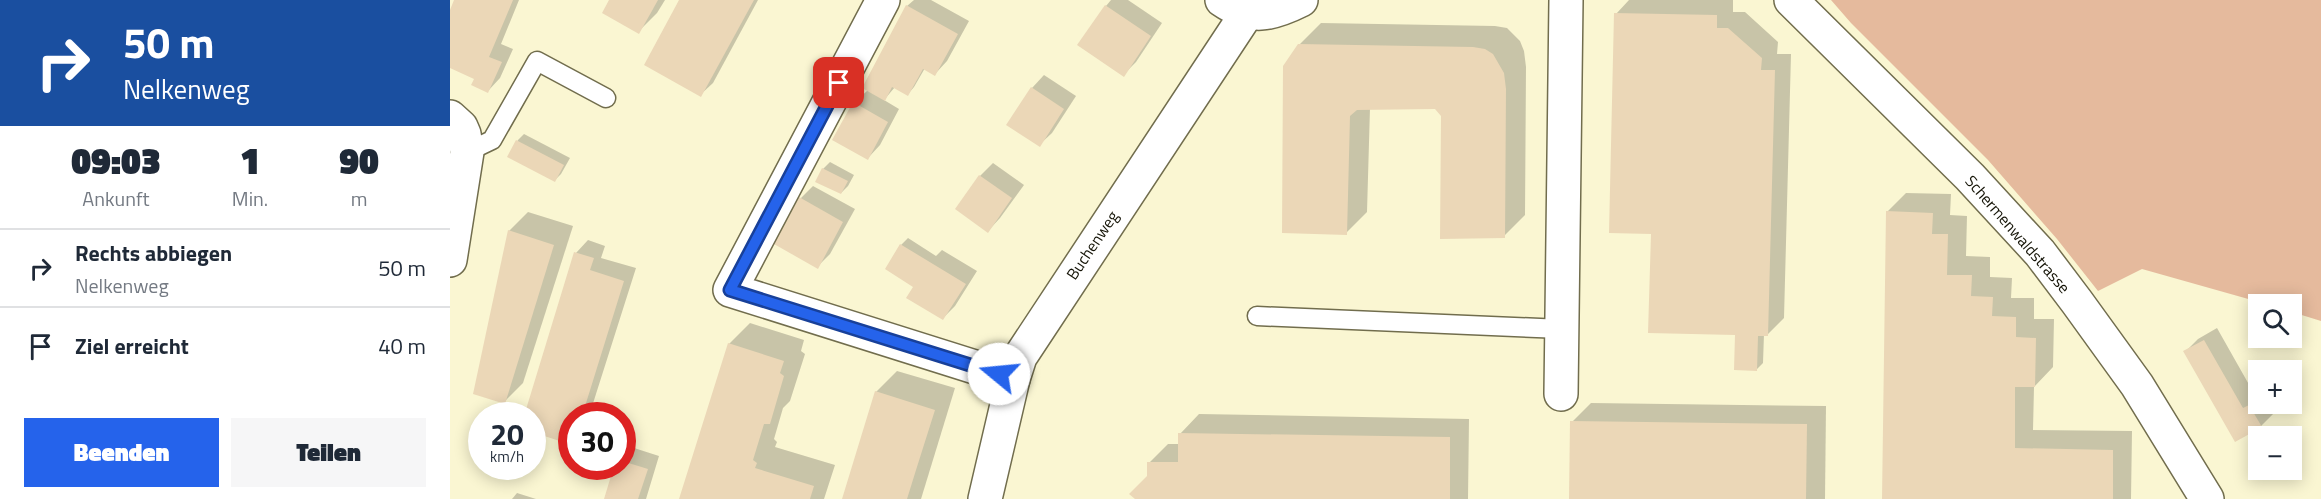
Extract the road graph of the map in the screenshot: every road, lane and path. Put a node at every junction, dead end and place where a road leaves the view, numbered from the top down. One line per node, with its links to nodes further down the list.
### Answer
1 (883, 0): 12 (street)
2 (1301, 0): 5 (street)
3 (1566, 0): 11 (street)
4 (1791, 0): 15 (street, Schermenwaldstrasse)
5 (1234, 6): 12 (street, Buchenweg)
6 (606, 98): 8 (lane)
7 (450, 117): 8 (street)
8 (467, 152): 9 (street)
9 (450, 260)
10 (1257, 316): 11 (lane)
11 (1562, 329): 13 (street)
12 (1013, 379): 14 (street, Buchenweg)
13 (1561, 394)
14 (985, 499)
15 (2207, 499)

